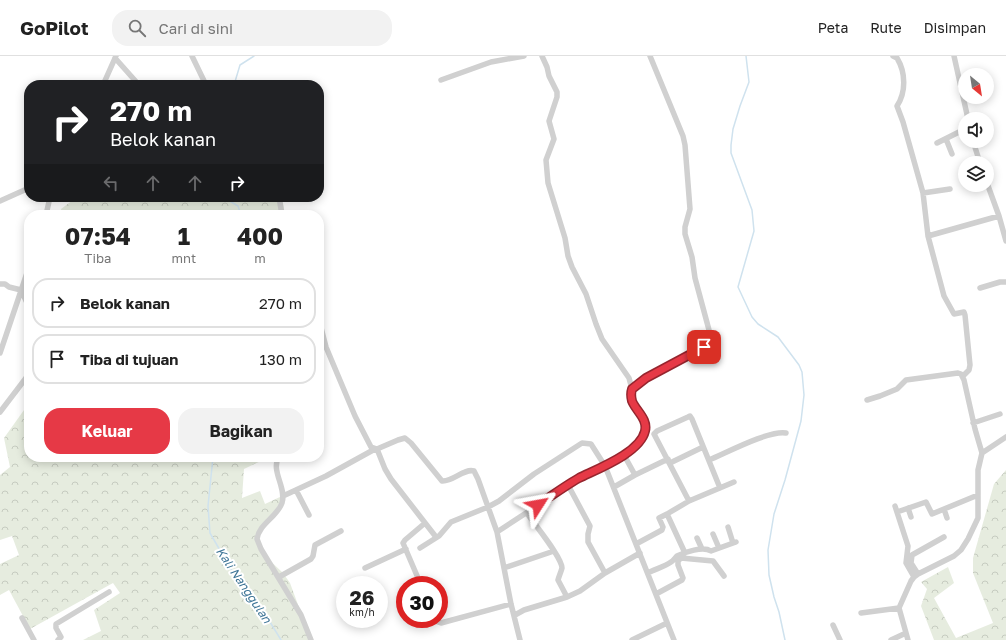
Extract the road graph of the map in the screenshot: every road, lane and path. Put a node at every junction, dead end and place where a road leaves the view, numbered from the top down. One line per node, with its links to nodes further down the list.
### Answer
1 (192, 56): 11 (street)
2 (524, 56): 8 (street)
3 (542, 56): 36 (street)
4 (650, 56): 36 (street)
5 (893, 56): 21 (street)
6 (954, 56): 13 (street)
7 (116, 57): 9 (street); 10 (street)
8 (511, 57): 12 (street)
9 (105, 80)
10 (135, 80)
11 (204, 80)
12 (441, 80)
13 (966, 112)
14 (958, 133): 15 (street)
15 (946, 139): 16 (street); 17 (street)
16 (937, 143)
17 (952, 154)
18 (950, 189): 21 (street)
19 (24, 190): 22 (street)
20 (990, 192): 23 (street)
21 (923, 193): 24 (street)
22 (0, 201)
23 (999, 216): 24 (street); 25 (street)
24 (928, 236): 34 (street)
25 (1006, 241)
26 (24, 281): 30 (street)
27 (1006, 282): 29 (street)
28 (0, 284): 30 (street)
29 (980, 288)
30 (21, 290): 31 (street); 33 (street)
31 (24, 296)
32 (324, 339): 46 (street)
33 (0, 353)
34 (962, 376): 37 (street); 40 (street)
35 (24, 381): 38 (street)
36 (632, 389): 41 (street)
37 (867, 400)
38 (0, 412)
39 (1000, 414): 40 (street)
40 (973, 423): 47 (street)
41 (645, 433): 43 (street); 48 (street)
42 (786, 433): 49 (street)
43 (654, 434): 45 (street); 50 (street)
44 (1006, 437): 47 (street)
45 (703, 447): 49 (street); 50 (street)
46 (376, 449): 58 (street); 62 (street); 70 (street)
47 (982, 453): 59 (street)
48 (624, 455): 52 (street); 53 (street)
49 (709, 460): 57 (street)
50 (669, 461): 53 (street); 61 (street)
51 (277, 462): 60 (street)
52 (605, 466): 55 (street); 56 (street); 62 (street)
53 (635, 475): 56 (street)
54 (734, 482): 57 (street)
55 (568, 485): 65 (street); 88 (street)
56 (614, 487): 78 (street)
57 (720, 488): 61 (street)
58 (296, 490): 60 (street); 67 (street)
59 (978, 495): 64 (street); 92 (street)
60 (283, 496): 93 (street)
61 (689, 501): 66 (street)
62 (488, 507): 73 (street); 76 (street)
63 (908, 508): 64 (street); 68 (street); 92 (street)
64 (944, 509): 69 (street)
65 (527, 513): 73 (street); 83 (street)
66 (667, 514): 78 (street); 85 (street)
67 (309, 515)
68 (911, 517)
69 (947, 518)
70 (425, 524): 76 (street); 81 (street)
71 (728, 527): 80 (street)
72 (341, 531): 93 (street)
73 (497, 532): 87 (street)
74 (713, 534): 80 (street)
75 (944, 536): 92 (street)
76 (436, 537): 79 (street)
77 (697, 538): 82 (street)
78 (636, 544): 84 (street)
79 (420, 548)
80 (719, 548): 82 (street)
81 (406, 549): 86 (street); 90 (street)
82 (702, 549): 85 (street)
83 (554, 551): 87 (street); 96 (street)
84 (640, 553): 88 (street); 89 (street)
85 (685, 553): 89 (street)
86 (365, 568)
87 (504, 568): 97 (street)
88 (605, 573): 96 (street)
89 (648, 573): 95 (street)
90 (417, 576)
91 (724, 576): 95 (street)
92 (916, 576): 98 (street)
93 (279, 577): 108 (street)
94 (109, 592): 107 (street)
95 (656, 594): 103 (street)
96 (567, 597): 100 (street)
97 (511, 604): 100 (street); 102 (street)
98 (899, 608): 99 (street); 105 (street)
99 (862, 613)
100 (515, 615): 109 (street)
101 (22, 618): 106 (street)
102 (448, 621)
103 (667, 622): 110 (street); 111 (street)
104 (834, 625): 112 (street)
105 (906, 633): 113 (street); 114 (street)
106 (34, 640)
107 (58, 640)
108 (311, 640)
109 (520, 640)
110 (632, 640)
111 (674, 640)
112 (840, 640)
113 (891, 640)
114 (908, 640)

